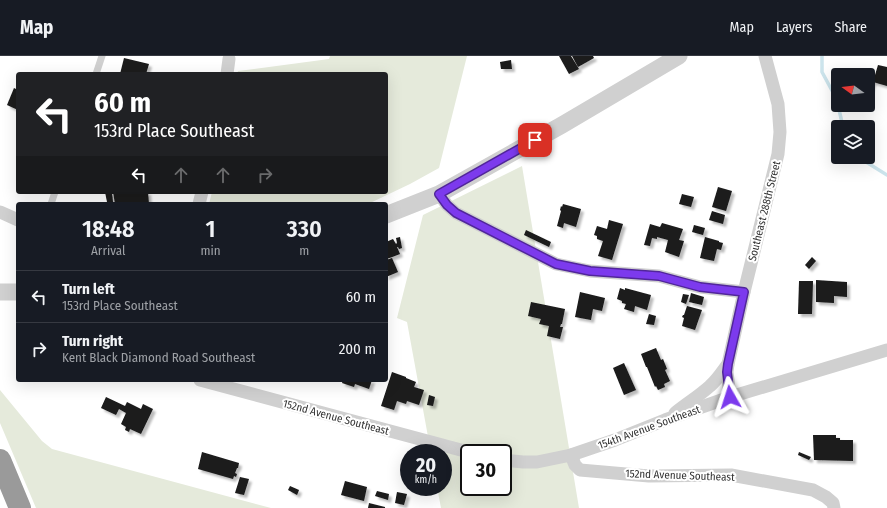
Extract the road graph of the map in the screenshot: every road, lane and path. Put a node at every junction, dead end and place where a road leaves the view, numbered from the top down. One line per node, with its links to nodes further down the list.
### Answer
1 (102, 56): 5 (lane)
2 (679, 56): 7 (street)
3 (765, 56): 13 (street, Southeast 288th Street)
4 (229, 59): 6 (street)
5 (97, 72)
6 (226, 72)
7 (439, 194): 9 (street); 13 (street)
8 (0, 212): 10 (street)
9 (388, 214)
10 (16, 219)
11 (0, 292): 12 (street)
12 (16, 292)
13 (744, 292): 15 (street, Southeast 288th Street)
14 (887, 350): 17 (street, 154th Avenue Southeast)
15 (728, 364): 17 (street, Southeast 288th Street); 18 (street, Southeast 288th Street)
16 (207, 382): 19 (street, 152nd Avenue Southeast)
17 (730, 397): 18 (street, 154th Avenue Southeast)
18 (665, 420): 20 (street, 154th Avenue Southeast)
19 (460, 450)
20 (571, 455): 22 (street); 24 (street, 152nd Avenue Southeast)
21 (0, 460): 23 (highway)
22 (512, 461)
23 (20, 508)
24 (834, 508)

